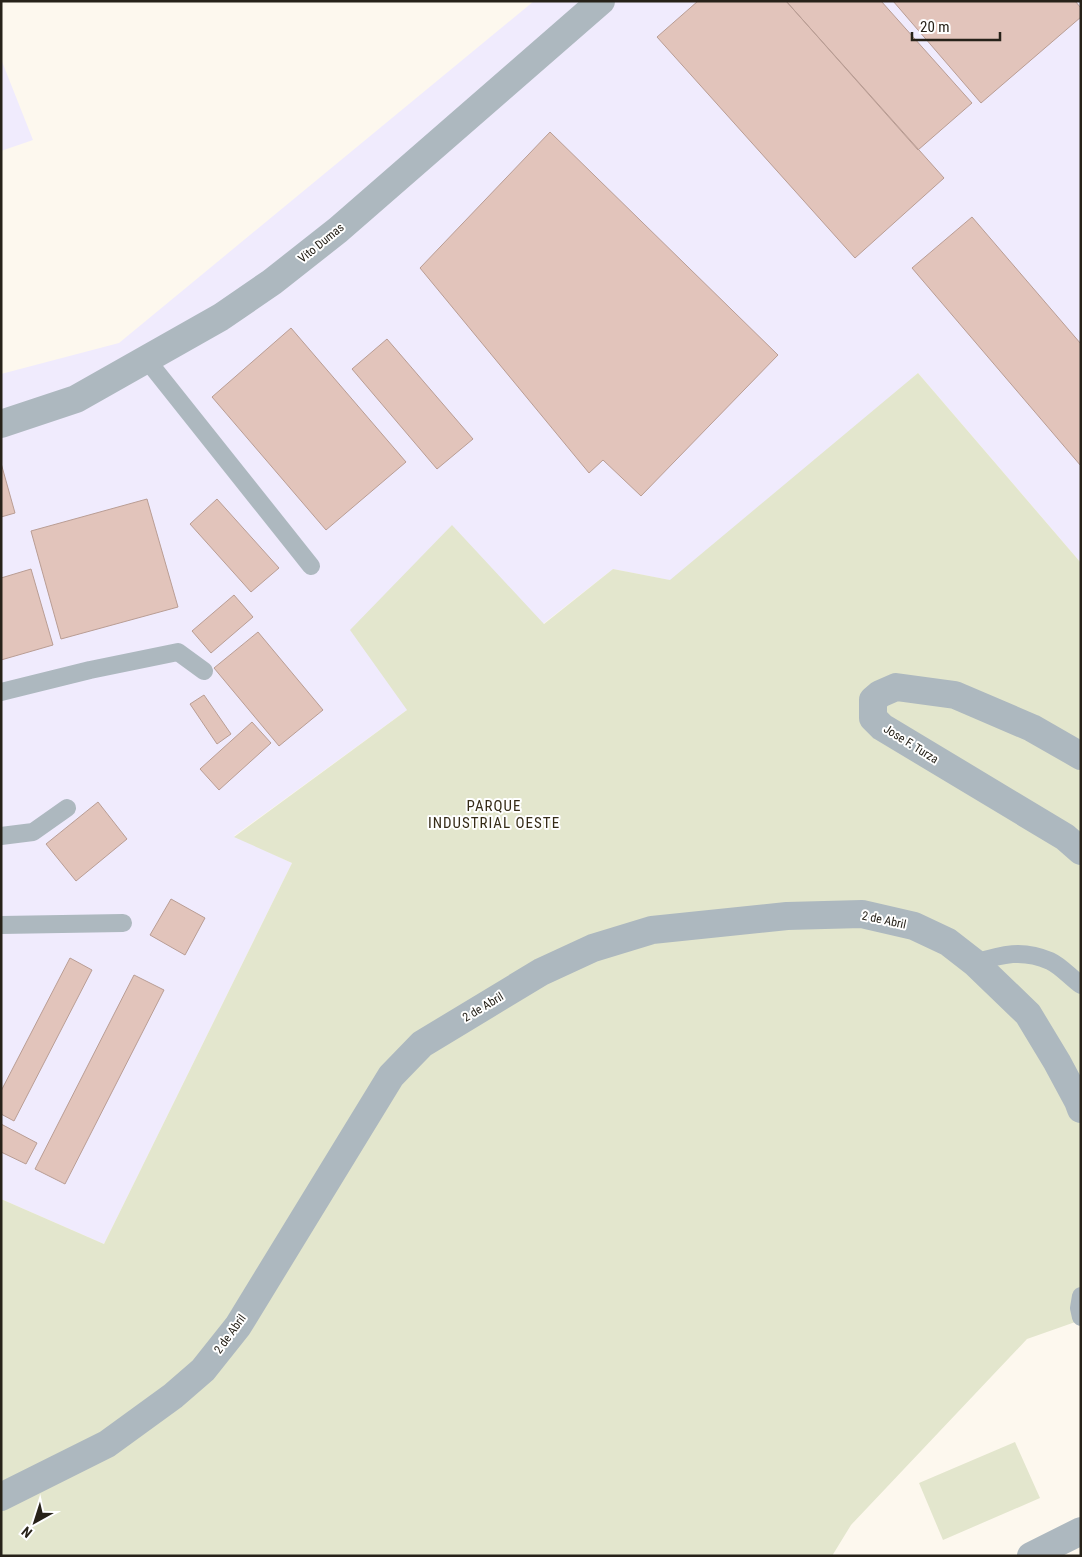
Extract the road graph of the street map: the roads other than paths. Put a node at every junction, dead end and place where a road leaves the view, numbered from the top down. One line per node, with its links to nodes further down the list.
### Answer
1 (601, 1): 2 (street, Vito Dumas)
2 (147, 360): 3 (street, Vito Dumas); 4 (lane)
3 (1, 424)
4 (311, 566)
5 (204, 671): 6 (lane)
6 (1, 692)
7 (1081, 756): 10 (street, Jose F. Turza)
8 (67, 808): 9 (lane)
9 (1, 836)
10 (1081, 851)
11 (123, 923): 12 (lane)
12 (1, 925)
13 (975, 963): 14 (lane); 15 (street, 2 de Abril); 18 (street, 2 de Abril)
14 (1081, 985)
15 (1081, 1109)
16 (1081, 1296): 17 (lane)
17 (1081, 1317)
18 (1, 1497)
19 (1081, 1531): 20 (street)
20 (1031, 1556)

